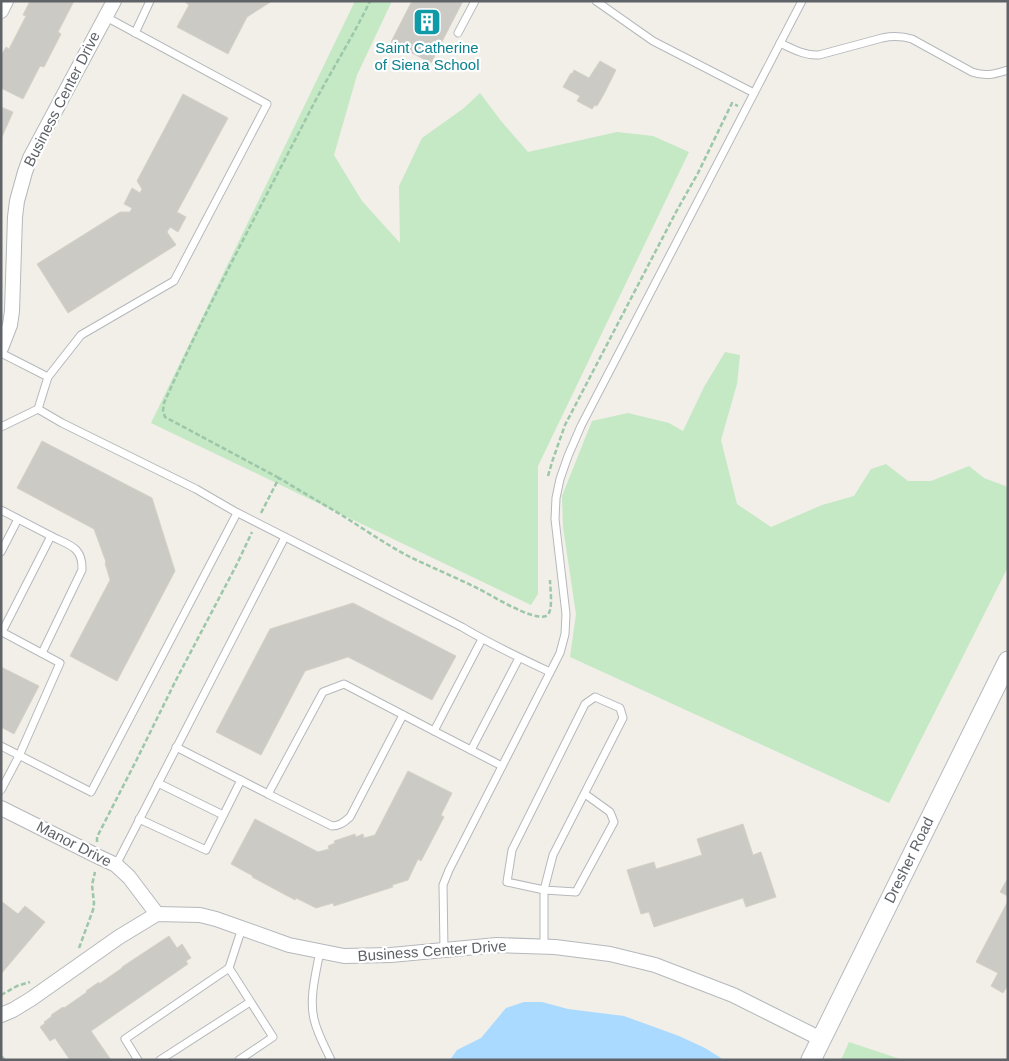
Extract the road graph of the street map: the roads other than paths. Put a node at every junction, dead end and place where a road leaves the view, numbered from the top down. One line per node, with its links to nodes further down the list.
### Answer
1 (6, 1): 7 (street)
2 (114, 1): 8 (street, Business Center Drive)
3 (150, 1): 9 (lane)
4 (475, 1): 10 (lane)
5 (596, 1): 13 (lane)
6 (802, 1): 11 (lane)
7 (1, 11)
8 (106, 16): 9 (lane); 14 (street, Business Center Drive)
9 (135, 33): 16 (lane)
10 (458, 33)
11 (780, 43): 12 (lane); 13 (lane)
12 (1008, 70)
13 (754, 93): 30 (lane)
14 (1, 348)
15 (1, 353): 16 (lane)
16 (48, 377): 17 (lane)
17 (38, 409): 18 (lane); 20 (lane)
18 (1, 427)
19 (1, 510): 21 (lane)
20 (237, 513): 23 (lane); 36 (lane)
21 (18, 519): 22 (lane); 24 (lane)
22 (50, 536): 25 (lane); 27 (lane)
23 (285, 537): 26 (lane); 34 (lane)
24 (1, 552)
25 (1, 632): 27 (lane)
26 (482, 639): 28 (lane); 32 (lane)
27 (42, 653): 36 (lane)
28 (519, 658): 30 (lane); 35 (lane)
29 (1008, 661): 56 (main road, Dresher Road)
30 (550, 672): 37 (lane)
31 (403, 715): 32 (lane); 41 (lane); 41 (lane)
32 (434, 731): 35 (lane)
33 (1, 746): 36 (lane)
34 (176, 747): 38 (lane); 39 (lane)
35 (471, 750): 37 (lane)
36 (19, 756): 40 (lane)
37 (502, 766): 51 (lane)
38 (241, 780): 41 (lane); 44 (lane)
39 (158, 783): 44 (lane); 45 (lane)
40 (1, 790)
41 (268, 794)
42 (585, 794): 47 (lane); 47 (lane); 47 (lane)
43 (1, 808): 46 (street, Manor Drive)
44 (224, 815): 45 (lane)
45 (139, 819): 46 (lane)
46 (116, 865): 48 (street, Manor Drive)
47 (544, 890): 50 (lane)
48 (157, 914): 49 (street, Business Center Drive); 55 (street)
49 (242, 928): 52 (street, Business Center Drive); 53 (lane)
50 (544, 946): 51 (street, Business Center Drive); 56 (street, Business Center Drive)
51 (444, 950): 52 (street, Business Center Drive)
52 (320, 952): 60 (lane)
53 (229, 968): 54 (lane); 57 (lane)
54 (250, 1002): 58 (lane); 59 (lane)
55 (1, 1015)
56 (821, 1039): 61 (main road, Dresher Road)
57 (138, 1060)
58 (160, 1060)
59 (239, 1060)
60 (331, 1060)
61 (812, 1060)

